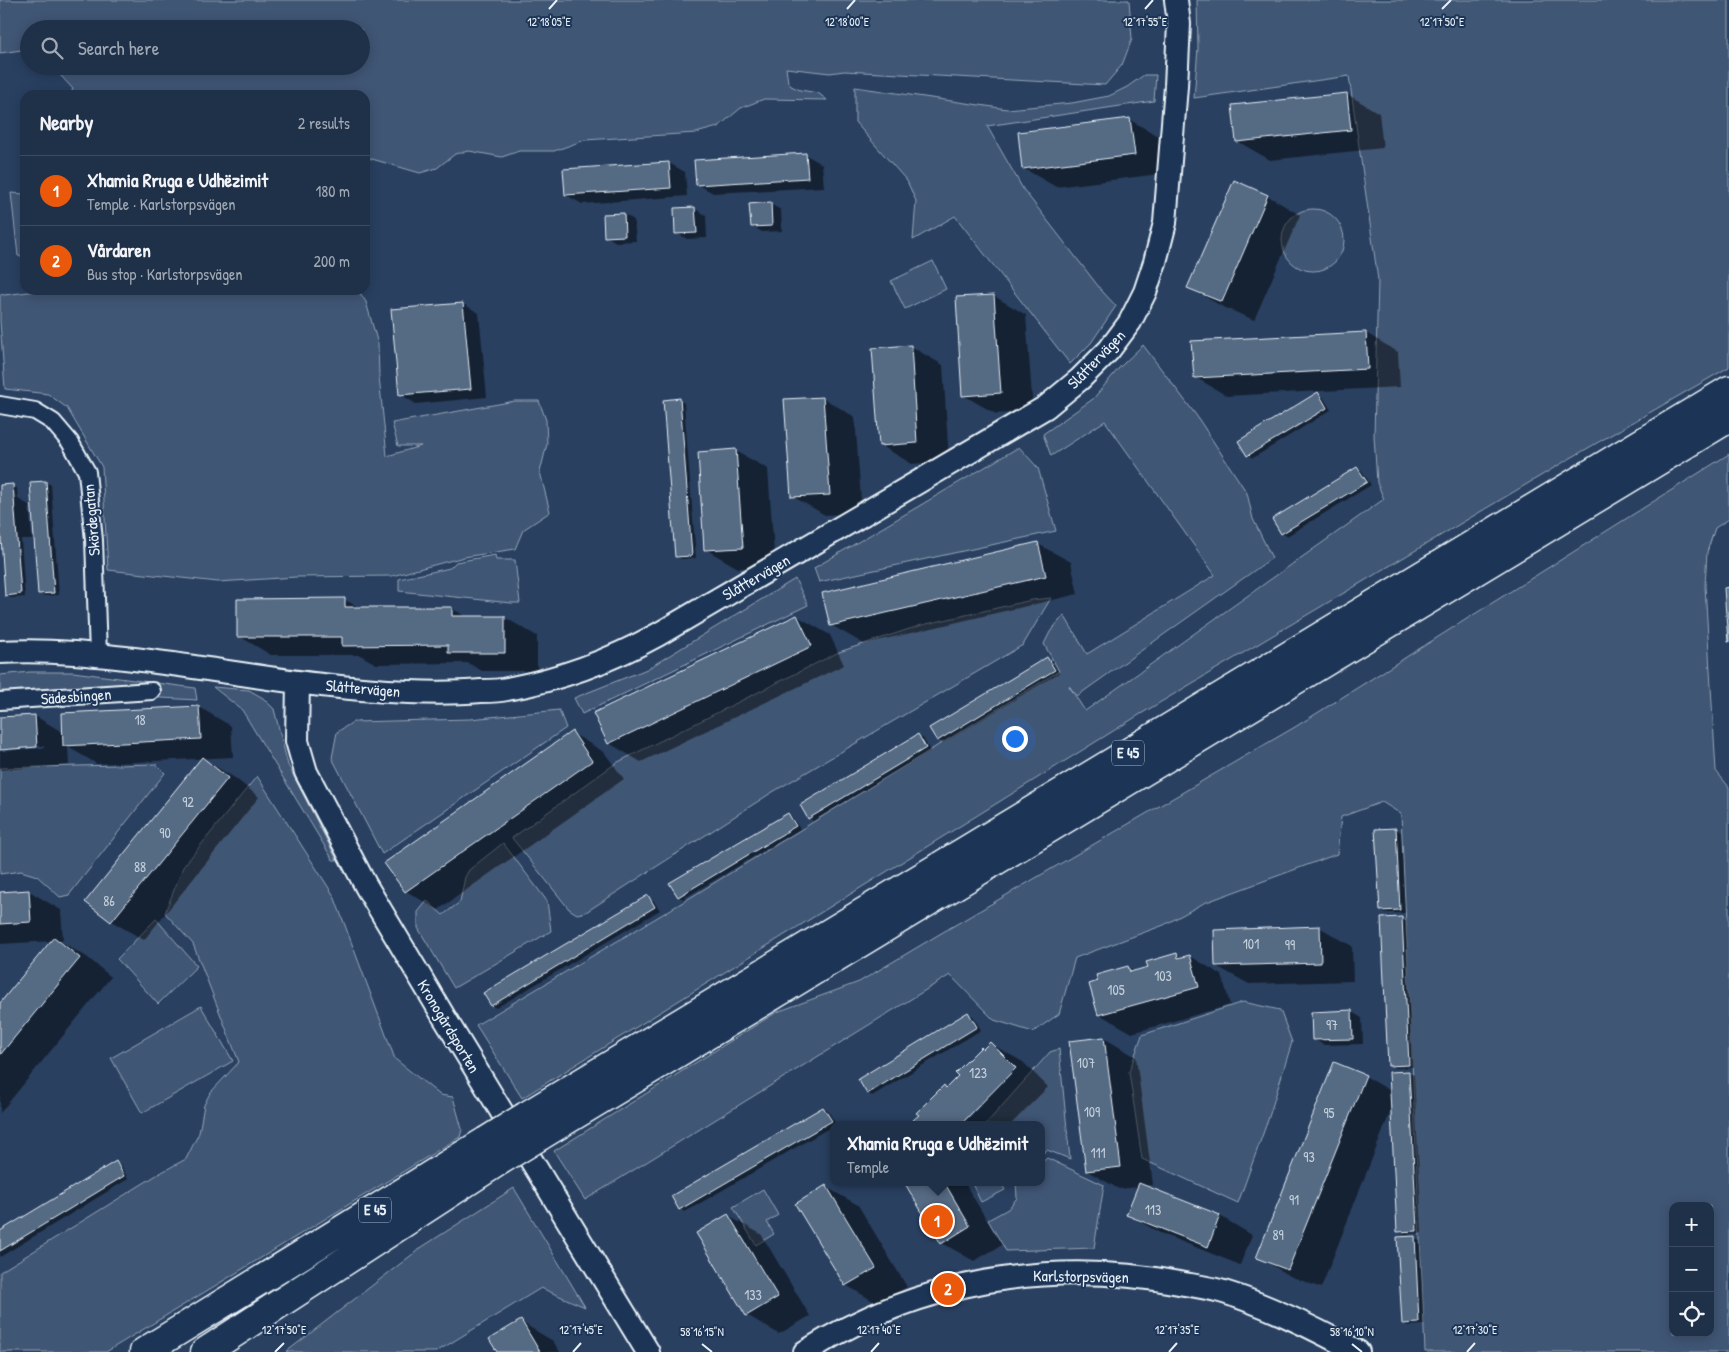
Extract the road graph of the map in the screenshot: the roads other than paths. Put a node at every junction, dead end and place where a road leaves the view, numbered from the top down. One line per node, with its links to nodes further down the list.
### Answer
1 (1176, 0): 7 (street, Slåttervägen)
2 (1729, 390): 10 (highway, E 45)
3 (0, 405): 6 (street, Skördegatan)
4 (1729, 418): 10 (highway, E 45)
5 (0, 652): 6 (street, Slåttervägen)
6 (98, 655): 7 (street, Slåttervägen)
7 (298, 682): 14 (street, Kronogårdsporten)
8 (152, 692): 9 (street, Sädesbingen)
9 (0, 701)
10 (533, 1126): 11 (highway, E 45, bridge)
11 (493, 1151): 12 (highway, E 45); 13 (highway, E 45)
12 (144, 1352)
13 (205, 1352)
14 (648, 1352)
15 (806, 1352): 16 (street, Karlstorpsvägen)
16 (1358, 1352)

